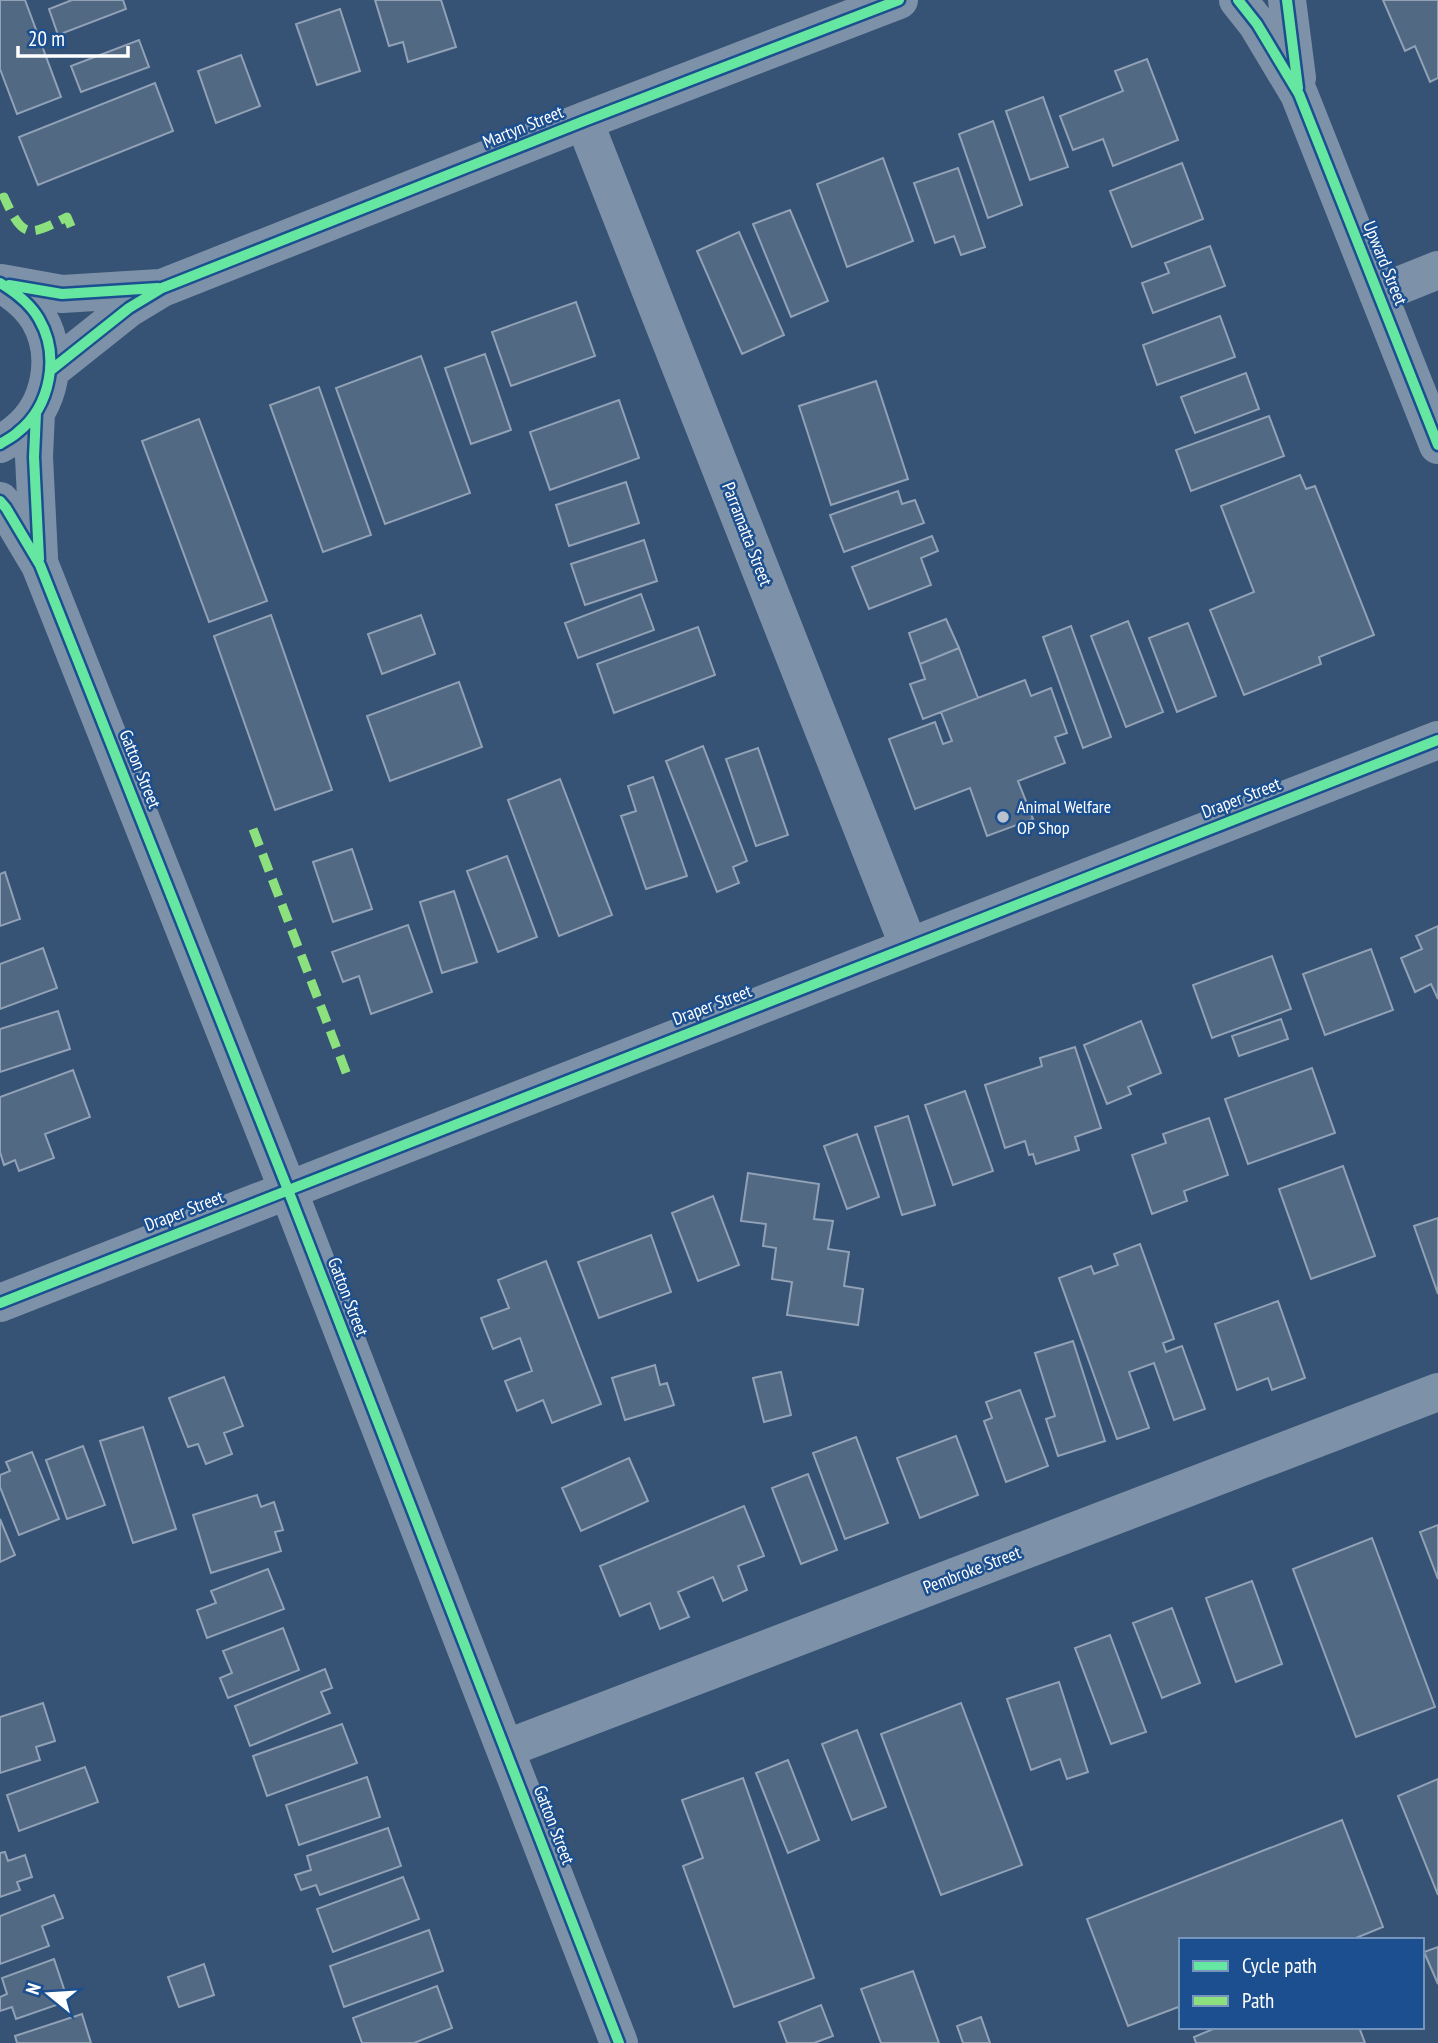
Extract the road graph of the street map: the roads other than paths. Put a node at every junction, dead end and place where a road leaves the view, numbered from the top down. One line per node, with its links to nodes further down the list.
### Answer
1 (899, 0): 5 (street, Martyn Street)
2 (1238, 0): 4 (street, Upward Street)
3 (1287, 0): 4 (street, Upward Street)
4 (1299, 94): 9 (street, Upward Street)
5 (584, 121): 8 (street, Martyn Street); 17 (street, Parramatta Street)
6 (1438, 270): 9 (street)
7 (1, 283): 8 (street, Martyn Street); 10 (street)
8 (162, 288): 10 (street, Martyn Street)
9 (1378, 294): 13 (street, Upward Street)
10 (51, 370): 11 (street)
11 (36, 412): 12 (street); 15 (street, Gatton Street)
12 (0, 444)
13 (1438, 445)
14 (0, 501): 15 (street, Gatton Street)
15 (40, 565): 18 (street, Gatton Street)
16 (1438, 740): 17 (street, Draper Street)
17 (909, 947): 18 (street, Draper Street)
18 (288, 1190): 19 (street, Draper Street); 21 (street, Gatton Street)
19 (0, 1303)
20 (1438, 1392): 21 (street, Pembroke Street)
21 (505, 1749): 22 (street, Gatton Street)
22 (619, 2043)

